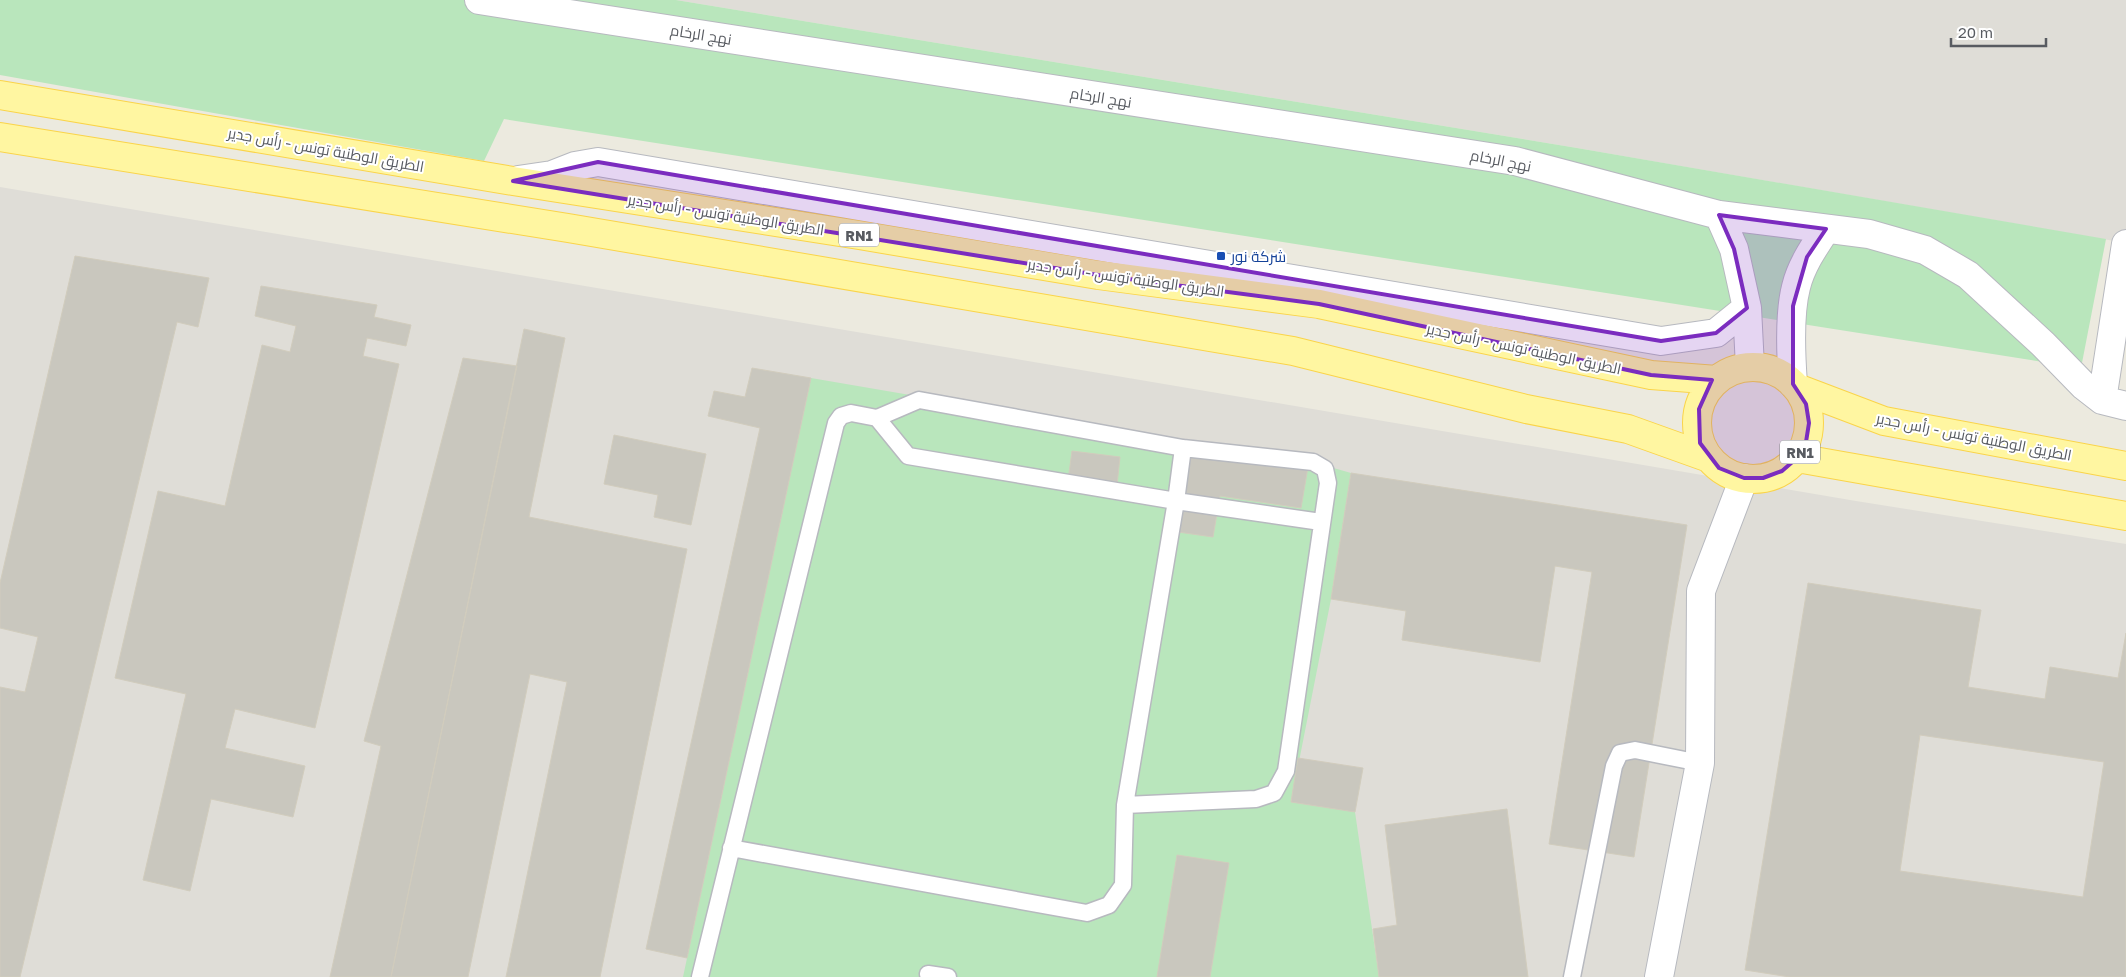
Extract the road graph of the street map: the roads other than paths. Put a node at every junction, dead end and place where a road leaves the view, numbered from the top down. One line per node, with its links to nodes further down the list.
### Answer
1 (479, 0): 5 (street, نهج الرخام)
2 (0, 94): 4 (main road, الطريق الوطنية تونس - رأس جدير / RN1)
3 (0, 136): 15 (main road, RN1)
4 (514, 181): 8 (street); 10 (main road, الطريق الوطنية تونس - رأس جدير / RN1)
5 (1719, 214): 6 (street, نهج الرخام); 8 (street)
6 (1826, 229): 11 (street); 12 (street, نهج الرخام)
7 (2126, 244): 12 (street)
8 (1747, 308): 9 (street)
9 (1750, 367): 10 (main road, RN1); 11 (main road, RN1)
10 (1717, 380): 15 (main road, RN1)
11 (1795, 386): 16 (main road, RN1); 17 (main road, الطريق الوطنية تونس - رأس جدير / RN1)
12 (2114, 403)
13 (877, 418): 14 (lane); 19 (lane); 24 (lane)
14 (1183, 448): 19 (lane); 21 (lane)
15 (1708, 458): 18 (main road, RN1)
16 (1796, 458): 18 (main road, RN1); 20 (main road, RN1)
17 (2126, 466)
18 (1744, 478): 22 (street)
19 (1176, 501): 21 (lane); 23 (lane)
20 (2126, 516)
21 (1321, 522): 23 (lane)
22 (1700, 763): 28 (lane); 29 (street)
23 (1125, 805): 24 (lane)
24 (731, 848): 26 (lane)
25 (928, 974): 27 (lane)
26 (700, 977)
27 (948, 977)
28 (1572, 977)
29 (1659, 977)

